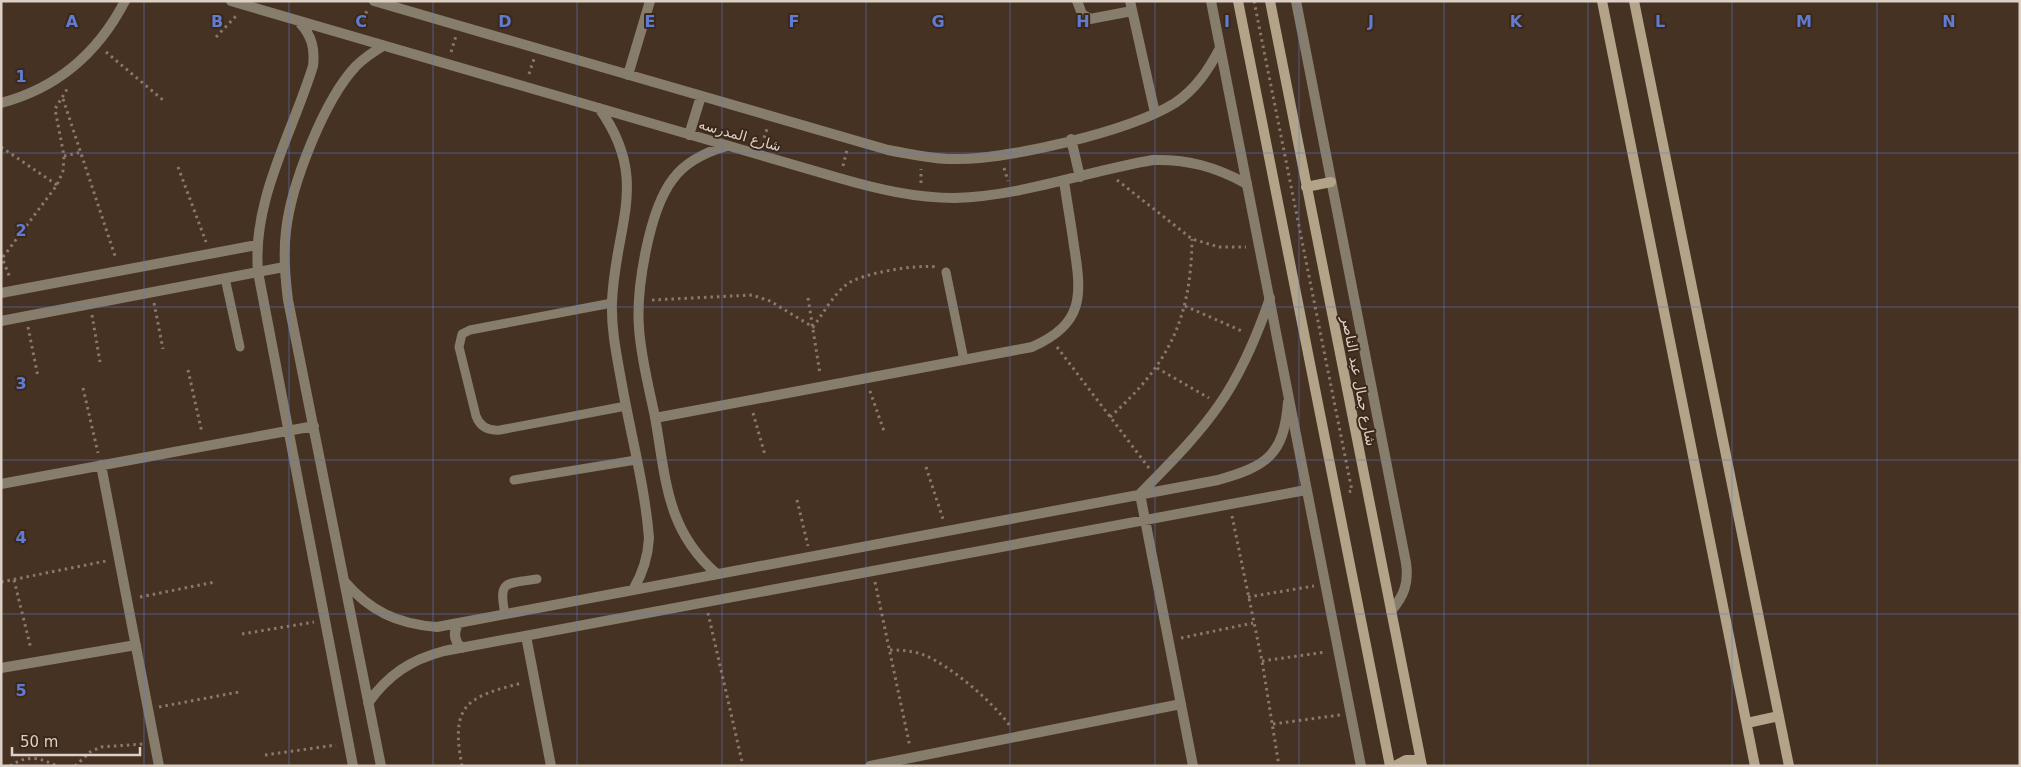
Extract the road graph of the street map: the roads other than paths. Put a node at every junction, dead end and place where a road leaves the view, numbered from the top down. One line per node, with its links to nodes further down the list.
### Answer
1 (125, 1): 18 (street)
2 (232, 1): 13 (street, شارع المدرسه)
3 (372, 1): 16 (street, شارع المدرسه)
4 (650, 1): 16 (street)
5 (1077, 1): 12 (street)
6 (1211, 1): 15 (street)
7 (1238, 1): 75 (main road)
8 (1270, 1): 28 (main road, شارع جمال عبد الناصر)
9 (1296, 1): 26 (street)
10 (1602, 1): 66 (main road)
11 (1634, 1): 65 (main road)
12 (1131, 6): 20 (street)
13 (300, 22): 14 (street, شارع المدرسه); 29 (street)
14 (383, 46): 19 (street, شارع المدرسه); 30 (street)
15 (1220, 48): 20 (street, شارع المدرسه); 27 (street)
16 (628, 75): 17 (street, شارع المدرسه)
17 (701, 96): 21 (street); 22 (street, شارع المدرسه)
18 (1, 103)
19 (599, 108): 21 (street, شارع المدرسه); 36 (street)
20 (1155, 114): 22 (street, شارع المدرسه)
21 (689, 135): 23 (street, شارع المدرسه)
22 (1071, 140): 24 (street)
23 (727, 146): 25 (street, شارع المدرسه); 42 (street)
24 (1080, 177): 25 (street, شارع المدرسه); 27 (street, شارع المدرسه)
25 (1064, 181): 39 (street)
26 (1331, 182): 28 (main road); 56 (street)
27 (1248, 184): 35 (street)
28 (1306, 187): 56 (main road, شارع جمال عبد الناصر)
29 (256, 245): 31 (street); 34 (street)
30 (284, 266): 31 (street); 43 (street)
31 (258, 272): 33 (street); 44 (street)
32 (946, 272): 39 (lane)
33 (225, 278): 37 (street); 38 (lane)
34 (6, 292)
35 (1271, 297): 40 (street); 50 (street)
36 (612, 303): 41 (street); 41 (lane)
37 (1, 321)
38 (240, 347)
39 (964, 360): 42 (street)
40 (1288, 393): 49 (street); 50 (street)
41 (626, 406): 45 (street)
42 (655, 418): 52 (street)
43 (314, 426): 44 (street); 54 (street)
44 (288, 430): 46 (street); 69 (street)
45 (636, 460): 47 (lane); 55 (street)
46 (101, 465): 48 (street); 60 (street)
47 (514, 480)
48 (1, 484)
49 (1306, 490): 51 (street); 74 (street)
50 (1140, 494): 51 (street); 52 (street)
51 (1145, 520): 59 (street); 64 (street)
52 (717, 574): 55 (street)
53 (537, 579): 57 (lane)
54 (344, 580): 58 (street); 63 (street)
55 (634, 590): 57 (street)
56 (1390, 611): 67 (main road, شارع جمال عبد الناصر)
57 (505, 614): 58 (street)
58 (458, 624): 61 (street)
59 (526, 636): 61 (street); 71 (street)
60 (136, 645): 62 (street); 68 (street)
61 (462, 648): 63 (street)
62 (1, 668)
63 (368, 703): 70 (street)
64 (1181, 704): 72 (street); 73 (street)
65 (1779, 716): 66 (main road); 78 (main road)
66 (1747, 723): 77 (main road)
67 (1421, 763): 76 (main road)
68 (159, 766)
69 (353, 766)
70 (381, 766)
71 (551, 766)
72 (870, 766)
73 (1193, 766)
74 (1361, 766)
75 (1390, 766)
76 (1395, 766)
77 (1756, 766)
78 (1789, 766)

